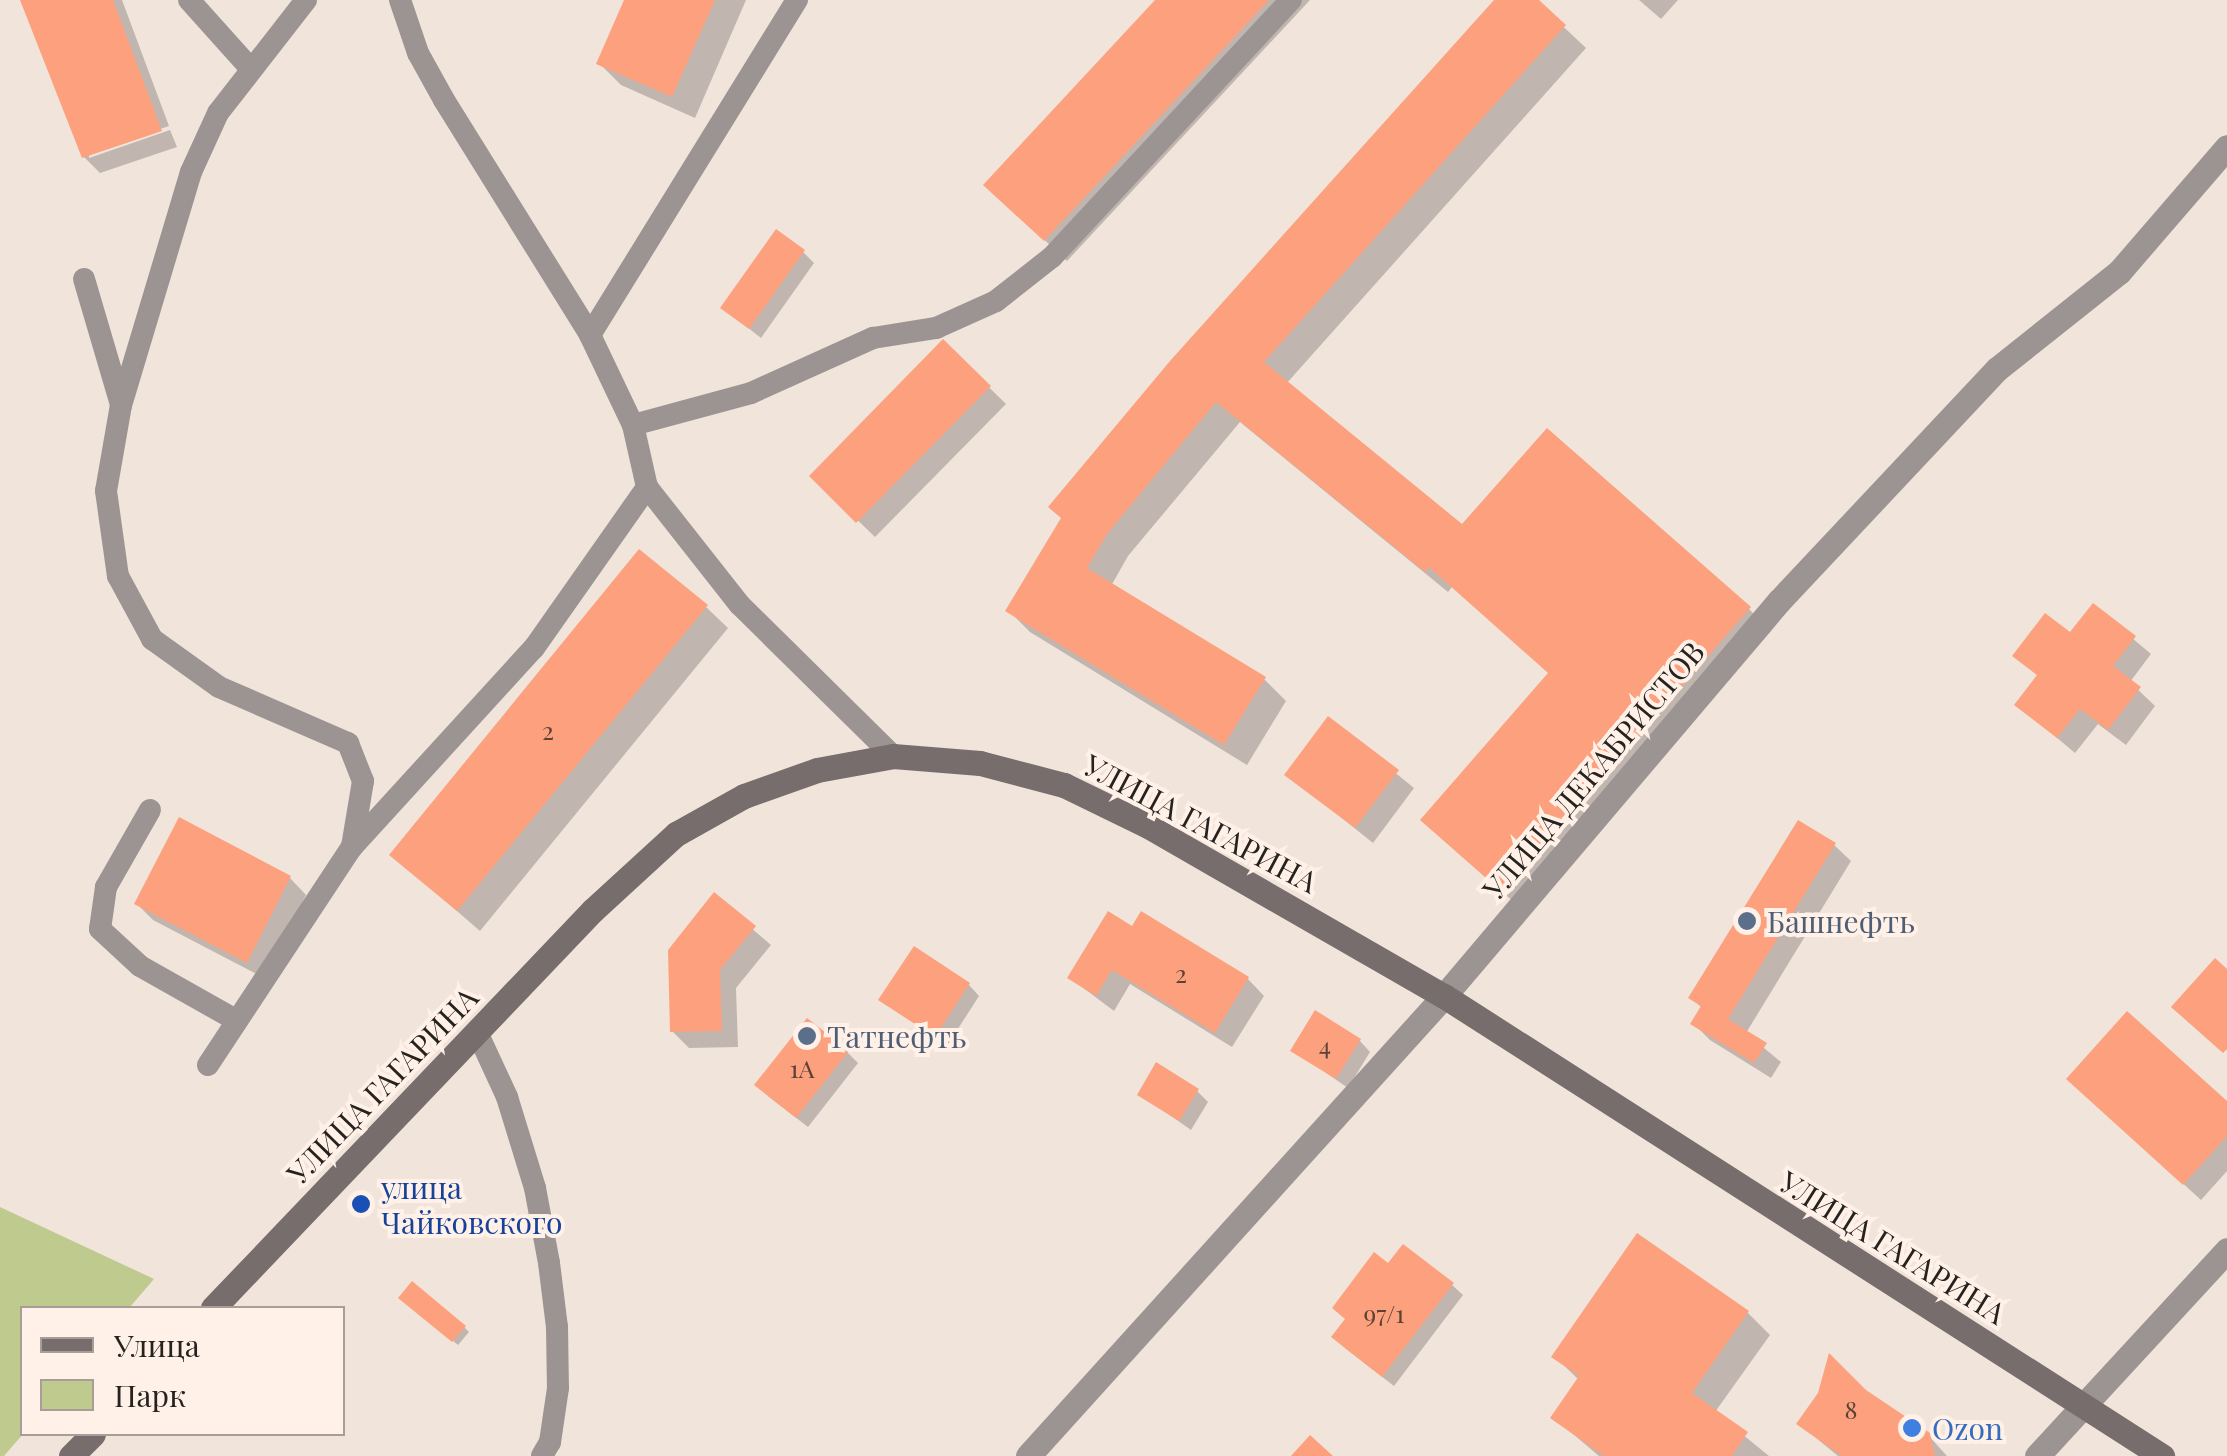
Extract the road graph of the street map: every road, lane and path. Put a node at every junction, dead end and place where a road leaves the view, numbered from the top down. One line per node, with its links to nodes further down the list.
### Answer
1 (189, 0): 6 (lane)
2 (306, 0): 6 (lane)
3 (400, 0): 9 (lane)
4 (798, 0): 9 (lane)
5 (1291, 0): 11 (lane)
6 (250, 69): 10 (lane)
7 (2227, 146): 16 (street, УЛИЦА ДЕКАБРИСТОВ)
8 (84, 279): 10 (lane)
9 (590, 335): 11 (lane)
10 (121, 405): 15 (lane)
11 (633, 425): 12 (lane)
12 (648, 487): 13 (lane); 15 (lane)
13 (893, 756): 16 (main road, УЛИЦА ГАГАРИНА); 18 (main road, УЛИЦА ГАГАРИНА)
14 (150, 810): 17 (lane)
15 (352, 847): 17 (lane)
16 (1444, 996): 22 (main road, УЛИЦА ГАГАРИНА); 26 (street, УЛИЦА ДЕКАБРИСТОВ)
17 (236, 1020): 19 (lane)
18 (476, 1032): 21 (main road, УЛИЦА ГАГАРИНА); 25 (lane)
19 (208, 1065)
20 (2227, 1250): 22 (street)
21 (215, 1306)
22 (2082, 1406): 27 (street); 28 (main road, УЛИЦА ГАГАРИНА)
23 (91, 1436): 24 (main road)
24 (71, 1456)
25 (542, 1456)
26 (1028, 1456)
27 (2037, 1456)
28 (2162, 1456)

